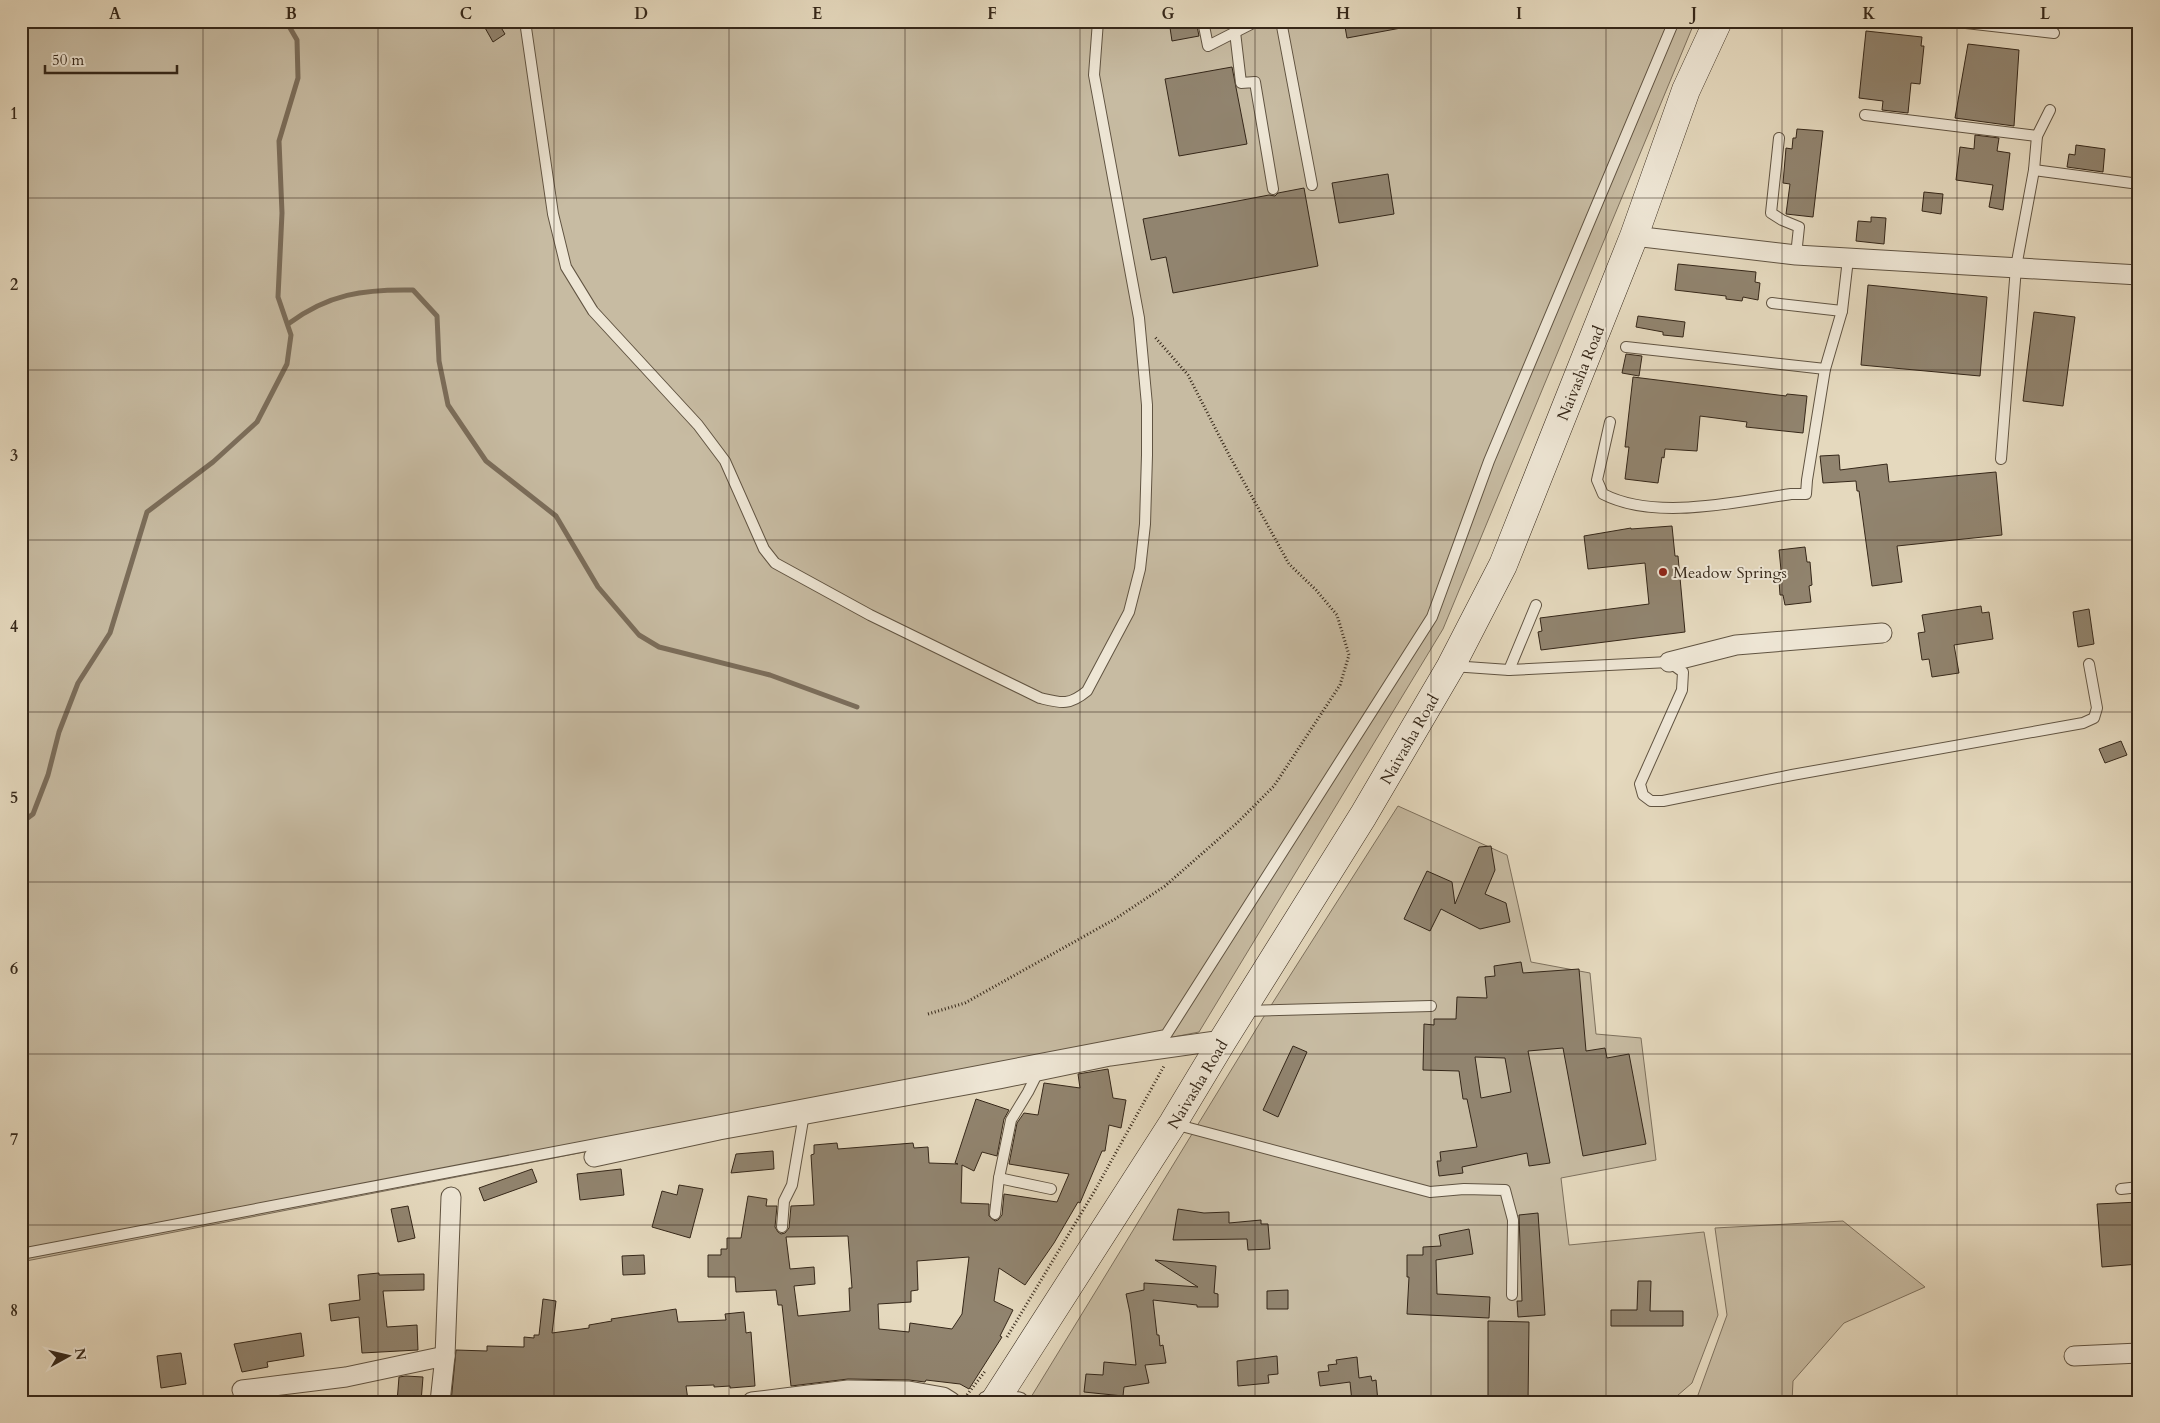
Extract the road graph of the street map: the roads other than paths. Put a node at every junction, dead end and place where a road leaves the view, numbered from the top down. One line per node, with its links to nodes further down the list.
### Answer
1 (525, 21): 2 (lane)
2 (1098, 21)
3 (1204, 21): 9 (lane)
4 (1257, 21): 9 (lane)
5 (1281, 21): 17 (lane)
6 (1674, 21): 50 (lane)
7 (1718, 21): 19 (main road, Naivasha Road)
8 (1948, 21): 10 (lane)
9 (1235, 32): 18 (lane)
10 (2054, 34)
11 (2050, 110): 13 (lane)
12 (1864, 115): 13 (lane)
13 (2037, 136): 15 (lane)
14 (1779, 138): 20 (lane)
15 (2034, 170): 16 (lane); 22 (lane)
16 (2139, 184)
17 (1312, 185)
18 (1273, 189)
19 (1634, 236): 20 (street); 34 (main road, Naivasha Road)
20 (1796, 255): 21 (street)
21 (1848, 259): 22 (street); 25 (lane)
22 (2016, 267): 23 (street); 29 (lane)
23 (2139, 275)
24 (1772, 303): 25 (lane)
25 (1842, 311): 27 (lane)
26 (1626, 347): 27 (lane)
27 (1825, 369): 28 (lane)
28 (1610, 422)
29 (2001, 459)
30 (1536, 605): 35 (lane)
31 (1882, 633): 32 (street)
32 (1669, 662): 33 (lane); 35 (lane)
33 (2089, 664)
34 (1451, 666): 35 (lane); 37 (main road, Naivasha Road)
35 (1509, 670)
36 (1431, 1006): 37 (lane)
37 (1241, 1011): 38 (main road, Naivasha Road)
38 (1223, 1040): 39 (street); 41 (main road, Naivasha Road)
39 (1039, 1070): 40 (street); 43 (lane)
40 (804, 1114): 42 (street); 49 (lane)
41 (1173, 1123): 51 (lane); 56 (main road, Naivasha Road)
42 (594, 1157)
43 (999, 1178): 46 (lane); 48 (lane)
44 (2139, 1187): 45 (lane)
45 (2121, 1188)
46 (1051, 1189)
47 (451, 1197): 53 (street)
48 (995, 1214)
49 (782, 1227)
50 (21, 1254)
51 (1512, 1295)
52 (2139, 1353): 54 (street)
53 (444, 1356): 55 (street); 57 (street)
54 (2074, 1356)
55 (242, 1390)
56 (997, 1401)
57 (440, 1402)
58 (752, 1402): 59 (street)
59 (951, 1402)

